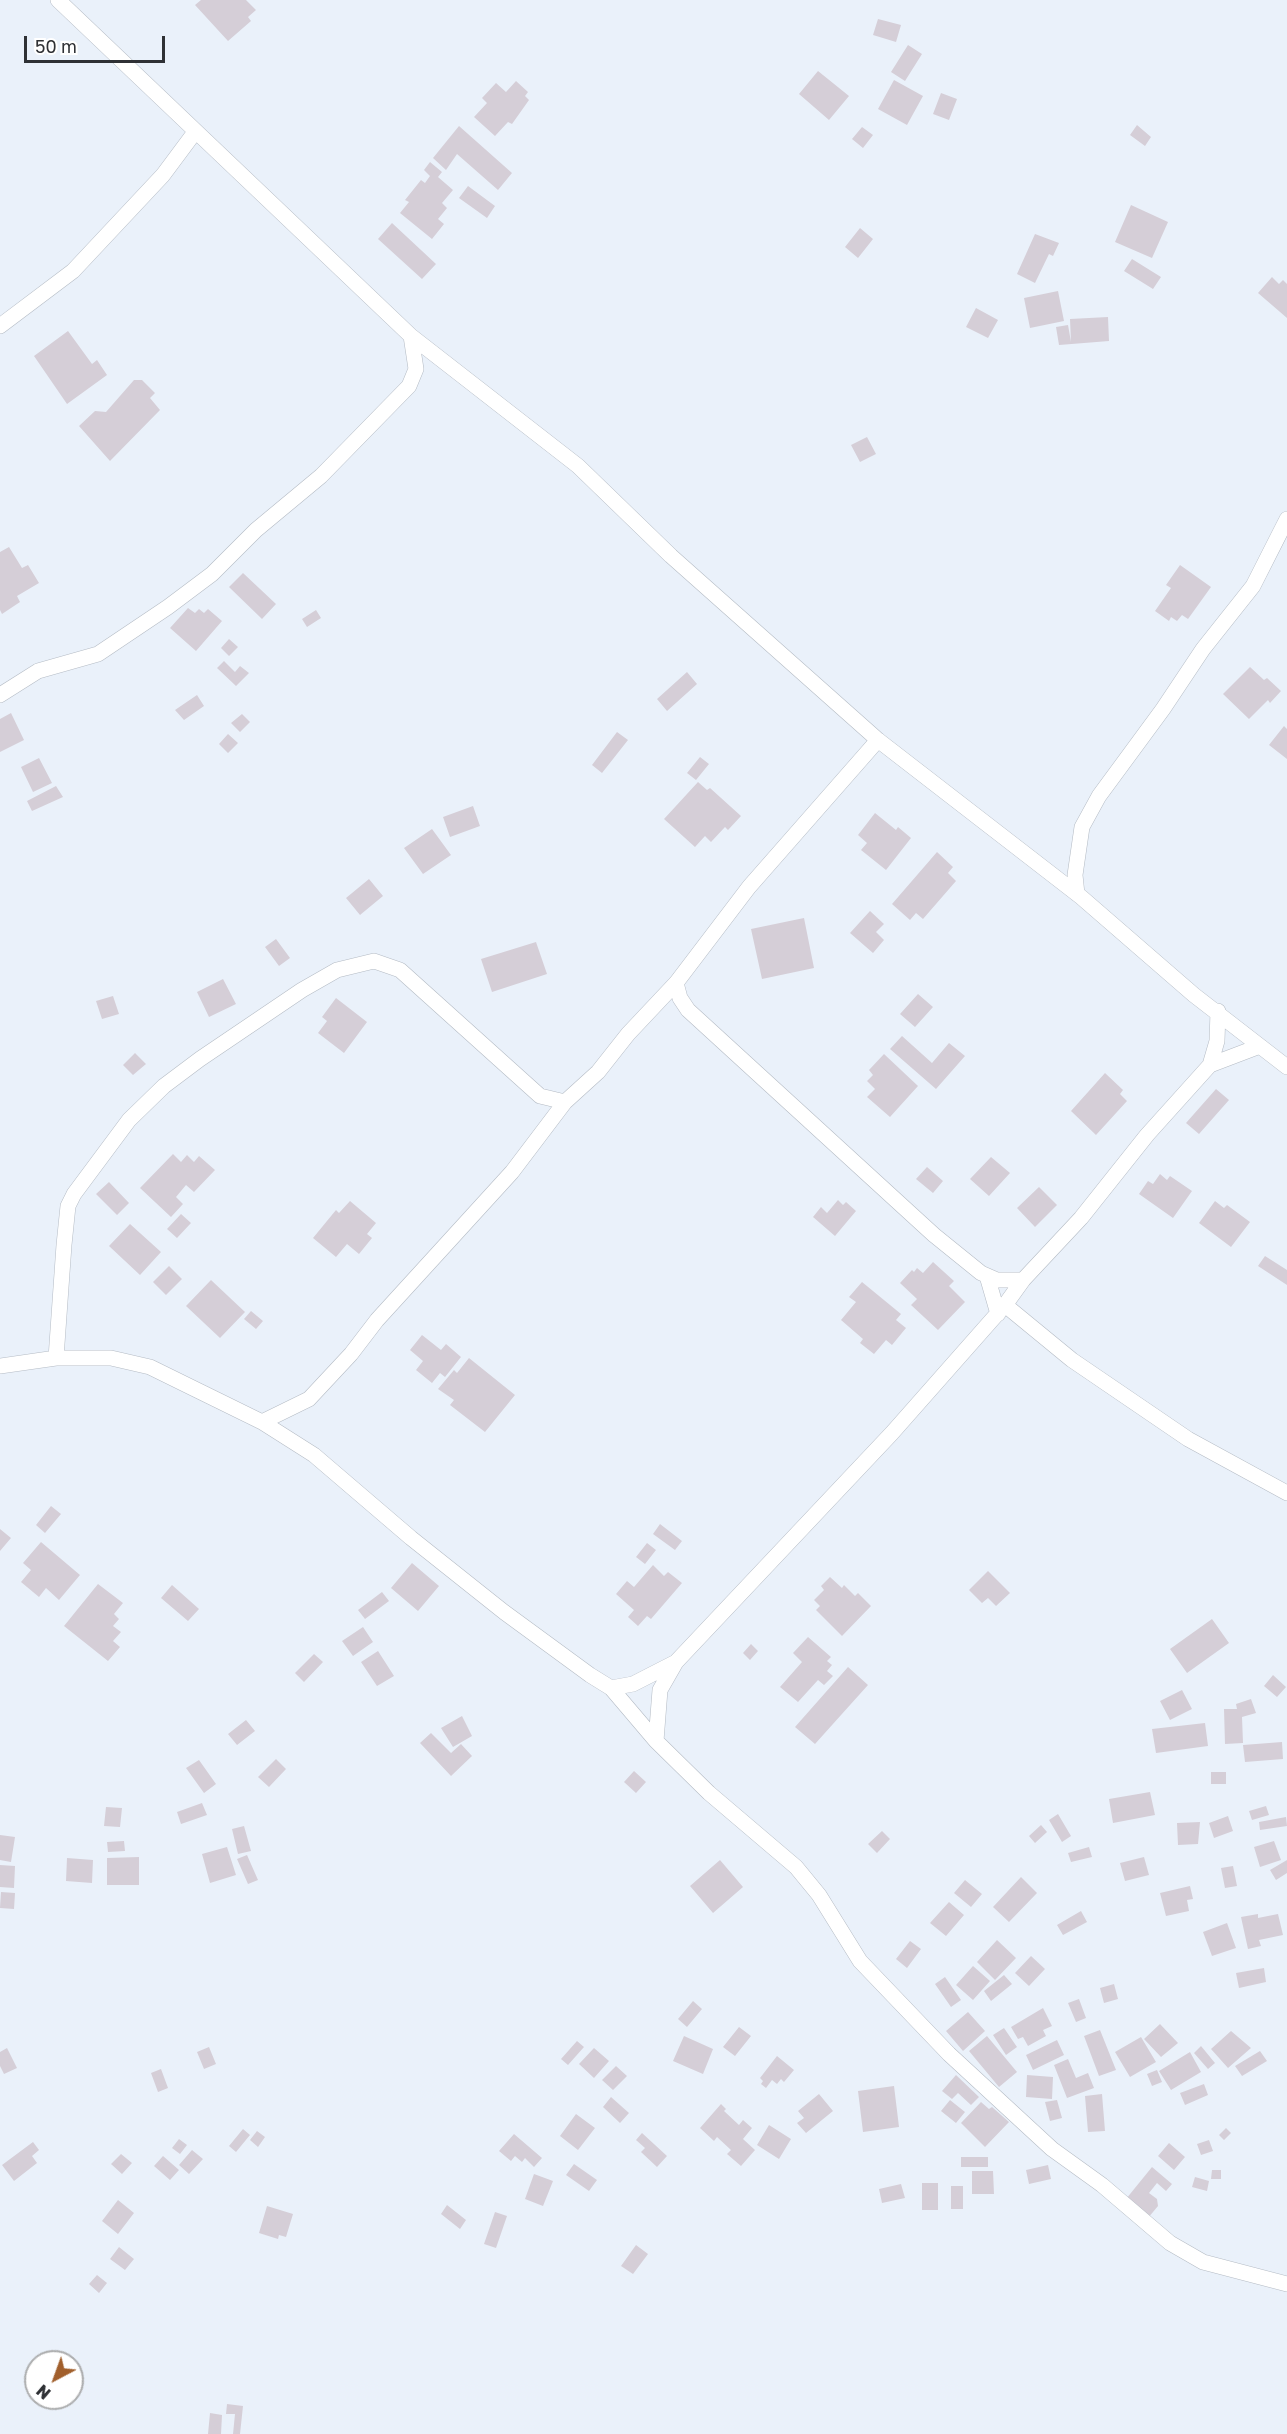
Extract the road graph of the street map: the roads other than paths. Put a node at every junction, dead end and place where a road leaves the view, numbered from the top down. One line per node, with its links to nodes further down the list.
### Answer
1 (58, 0): 2 (street)
2 (195, 132): 3 (street); 4 (street)
3 (0, 326)
4 (411, 336): 6 (street); 7 (street)
5 (1287, 519): 8 (street)
6 (0, 695)
7 (878, 740): 8 (street); 9 (street)
8 (1077, 894): 10 (street)
9 (676, 983): 14 (street); 15 (street)
10 (1218, 1011): 11 (street); 12 (street)
11 (1260, 1047): 12 (street); 13 (street)
12 (1210, 1065): 16 (street)
13 (1287, 1067)
14 (565, 1102): 18 (street); 20 (street)
15 (987, 1276): 16 (street); 17 (street)
16 (1023, 1280): 17 (street)
17 (1002, 1309): 21 (street); 22 (street)
18 (56, 1358): 19 (street); 20 (street)
19 (0, 1366)
20 (262, 1422): 23 (street)
21 (1287, 1493)
22 (676, 1662): 23 (street); 24 (street)
23 (612, 1688): 24 (street)
24 (656, 1741): 25 (street)
25 (1287, 2284)

